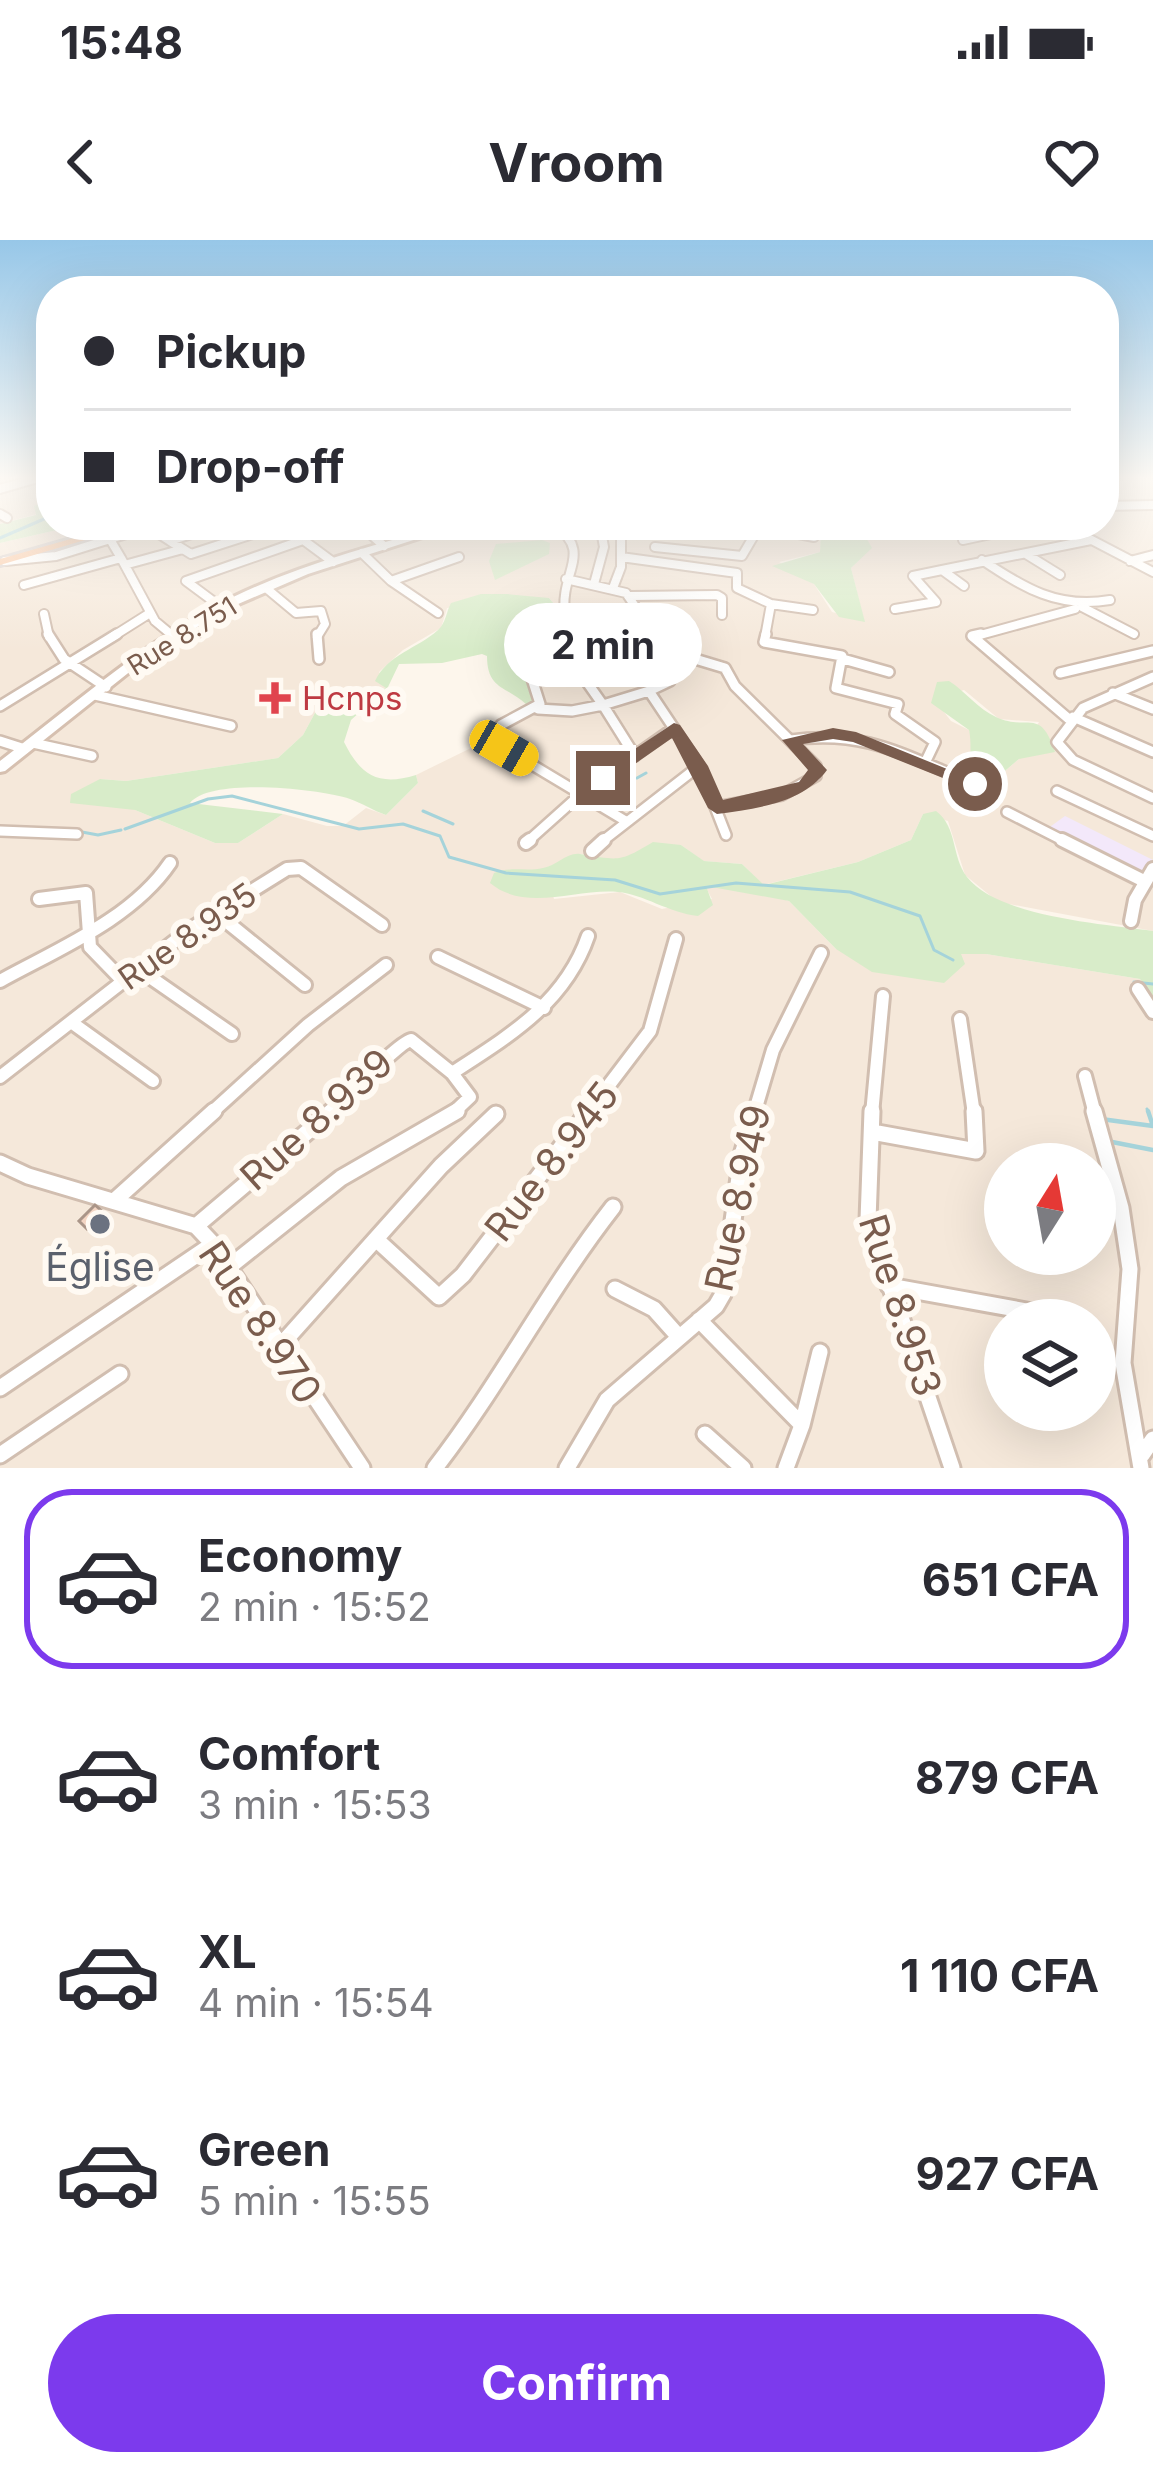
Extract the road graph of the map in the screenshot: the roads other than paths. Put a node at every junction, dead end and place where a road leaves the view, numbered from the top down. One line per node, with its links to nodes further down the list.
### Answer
1 (79, 540): 26 (highway)
2 (116, 540): 14 (street)
3 (173, 540): 13 (street)
4 (235, 540): 17 (street)
5 (303, 540): 27 (street); 33 (street)
6 (377, 540): 15 (street)
7 (403, 540): 15 (main road, Rue 8.751)
8 (573, 540): 32 (street)
9 (603, 540): 35 (street)
10 (623, 540): 22 (street)
11 (749, 540): 16 (street)
12 (1091, 540): 19 (street); 24 (street)
13 (170, 541): 17 (street)
14 (111, 542): 25 (street); 26 (street)
15 (384, 546): 18 (main road, Rue 8.751)
16 (655, 548)
17 (183, 549): 25 (street)
18 (362, 553): 27 (main road, Rue 8.751); 34 (street)
19 (1026, 554): 23 (street); 31 (street)
20 (1153, 555): 24 (street)
21 (459, 556): 34 (street)
22 (621, 557): 39 (street); 42 (street)
23 (982, 560): 28 (street); 44 (street)
24 (1130, 560): 29 (street)
25 (125, 561): 36 (street); 47 (street)
26 (3, 562)
27 (333, 562): 38 (main road, Rue 8.751)
28 (942, 570): 37 (street); 45 (street)
29 (1153, 572)
30 (176, 573): 33 (street)
31 (1060, 575)
32 (566, 579): 35 (street); 59 (street)
33 (186, 581): 43 (street)
34 (391, 581): 48 (street)
35 (594, 584): 39 (street)
36 (23, 585)
37 (964, 586)
38 (266, 588): 43 (main road, Rue 8.751); 57 (street)
39 (613, 588): 40 (street)
40 (630, 596): 50 (street); 54 (street)
41 (1110, 600): 44 (street)
42 (771, 604): 46 (street); 58 (street)
43 (221, 607): 52 (main road, Rue 8.751)
44 (1078, 608): 51 (street); 71 (street)
45 (895, 609)
46 (813, 610)
47 (150, 613): 52 (street); 60 (street)
48 (439, 613)
49 (44, 614): 60 (street)
50 (722, 615)
51 (1134, 634)
52 (173, 636): 64 (main road, Rue 8.751)
53 (592, 646): 54 (street)
54 (656, 647): 56 (street)
55 (1153, 651): 62 (street)
56 (674, 656): 65 (street); 74 (street)
57 (319, 659)
58 (843, 659): 61 (street); 80 (street)
59 (526, 663): 67 (street); 69 (street)
60 (69, 666): 64 (street); 68 (street)
61 (889, 672)
62 (1060, 673)
63 (1153, 677): 66 (street)
64 (100, 691): 72 (street); 76 (main road, Rue 8.751)
65 (649, 691): 67 (street); 73 (street)
66 (1113, 693): 70 (street); 71 (street)
67 (602, 705): 69 (street); 78 (street)
68 (0, 706)
69 (538, 709): 84 (street)
70 (1153, 709)
71 (1072, 719): 77 (street); 86 (street)
72 (232, 726)
73 (674, 728): 78 (street); 81 (street)
74 (791, 740): 80 (street); 87 (street)
75 (0, 741): 76 (street)
76 (29, 746): 79 (street); 82 (main road, Rue 8.751)
77 (1153, 752)
78 (635, 755): 84 (street)
79 (92, 756)
80 (926, 763): 83 (street)
81 (699, 766): 87 (street); 89 (street)
82 (0, 768)
83 (975, 784)
84 (583, 791): 89 (street); 94 (street)
85 (1057, 791): 93 (street)
86 (1153, 798)
87 (717, 808): 92 (street)
88 (1007, 812): 98 (street)
89 (624, 820): 95 (street)
90 (0, 831): 91 (street)
91 (77, 834)
92 (726, 835)
93 (1153, 836)
94 (526, 843)
95 (592, 851)
96 (170, 863): 103 (street)
97 (1153, 869): 98 (street)
98 (1144, 881): 101 (street)
99 (39, 899): 103 (street)
100 (216, 913): 102 (street, Rue 8.935); 109 (street, Rue 8.935); 112 (street)
101 (1131, 921)
102 (382, 925)
103 (86, 933): 110 (street); 111 (street)
104 (588, 936): 115 (street)
105 (676, 940): 130 (street, Rue 8.945)
106 (820, 953): 136 (street, Rue 8.949)
107 (438, 957): 115 (street)
108 (386, 965): 127 (street)
109 (137, 968): 110 (street, Rue 8.935); 119 (street)
110 (122, 980): 118 (street, Rue 8.935)
111 (0, 981)
112 (305, 985)
113 (1138, 989): 116 (street)
114 (884, 996): 125 (street, Rue 8.953)
115 (544, 1009): 120 (street)
116 (1153, 1012)
117 (960, 1019): 125 (street)
118 (71, 1022): 122 (street, Rue 8.935); 123 (street)
119 (232, 1034)
120 (452, 1073): 129 (street, Rue 8.939); 132 (street)
121 (1085, 1076): 144 (street)
122 (0, 1077)
123 (153, 1081)
124 (496, 1114): 130 (street)
125 (872, 1132): 133 (street, Rue 8.953)
126 (0, 1163): 127 (street, Rue 8.970)
127 (114, 1201): 129 (street, Rue 8.970)
128 (613, 1207): 147 (street)
129 (196, 1226): 131 (street, Rue 8.970)
130 (378, 1241): 138 (street)
131 (213, 1244): 132 (street, Rue 8.970); 141 (street)
132 (229, 1267): 138 (street, Rue 8.970)
133 (890, 1286): 135 (street); 151 (street, Rue 8.953)
134 (615, 1289): 137 (street)
135 (984, 1303)
136 (699, 1320): 137 (street, Rue 8.949); 142 (street)
137 (679, 1337): 148 (street, Rue 8.949)
138 (281, 1345): 146 (street, Rue 8.970)
139 (820, 1352): 142 (street)
140 (120, 1374): 145 (street)
141 (0, 1388)
142 (802, 1425): 150 (street)
143 (704, 1434): 149 (street)
144 (1145, 1454)
145 (0, 1455)
146 (362, 1468)
147 (435, 1468)
148 (567, 1468)
149 (743, 1468)
150 (789, 1468)
151 (952, 1468)

